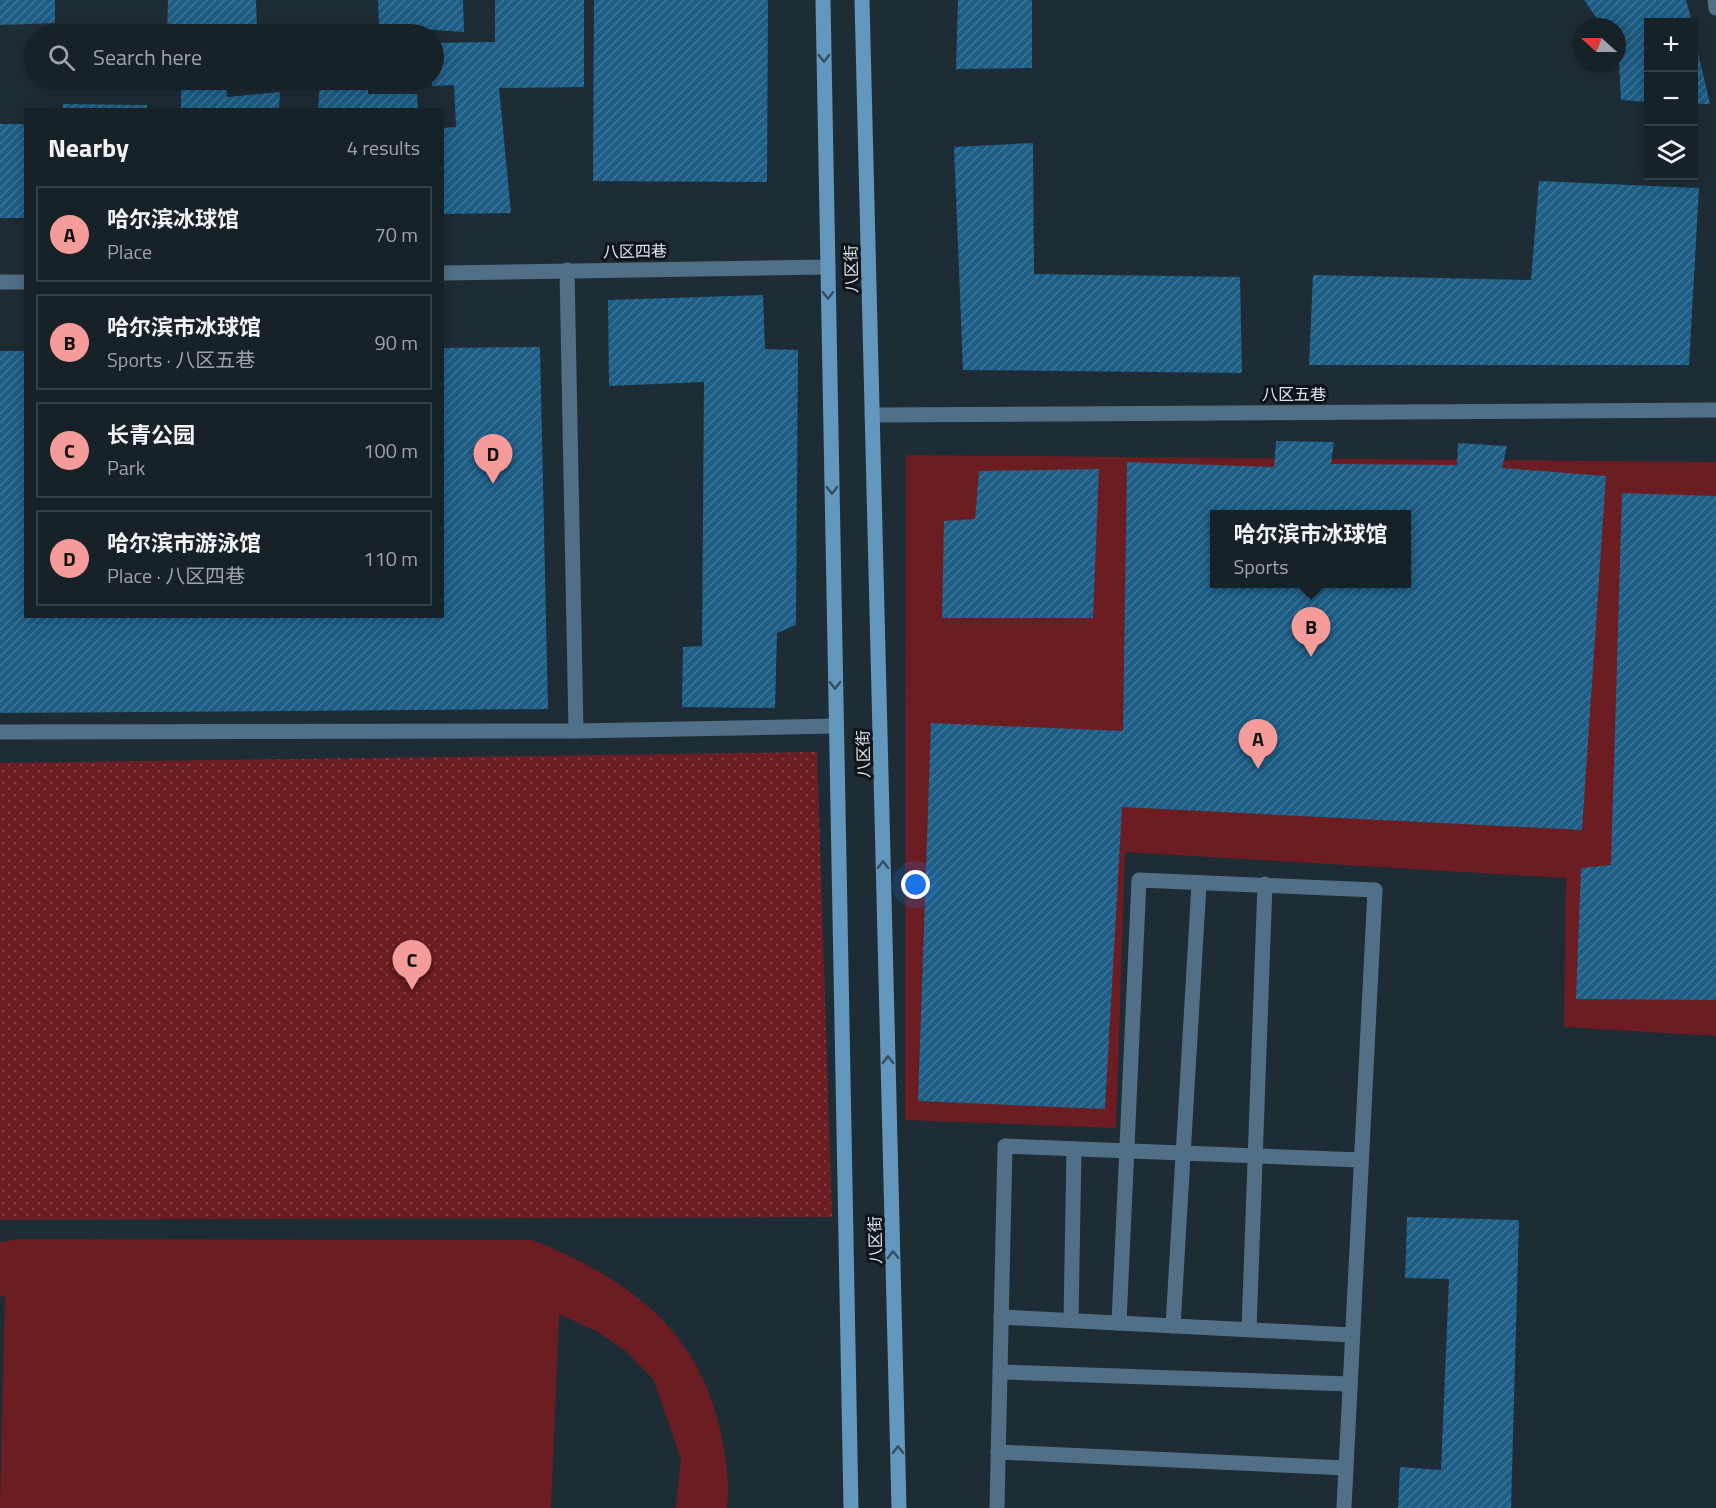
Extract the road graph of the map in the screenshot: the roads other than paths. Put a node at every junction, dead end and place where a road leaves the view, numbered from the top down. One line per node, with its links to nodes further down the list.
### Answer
1 (823, 0): 5 (main road, 八区街, one-way to 5)
2 (862, 0): 11 (main road, 八区街)
3 (1715, 0): 4 (street)
4 (1716, 8)
5 (828, 267): 6 (street, 八区四巷); 12 (main road, 八区街, one-way to 12)
6 (567, 270): 7 (street, 八区四巷); 13 (street)
7 (444, 273)
8 (0, 282): 9 (street)
9 (24, 282)
10 (1716, 410): 11 (street, 八区五巷)
11 (872, 415): 33 (main road, 八区街, one-way to 11)
12 (836, 726): 13 (street); 32 (main road, 八区街)
13 (576, 730): 14 (street)
14 (0, 732)
15 (1198, 884): 16 (street); 18 (street); 19 (street)
16 (1265, 884): 20 (street); 21 (street)
17 (1074, 1149): 18 (street); 22 (street); 23 (street)
18 (1128, 1151): 19 (street); 24 (street)
19 (1183, 1153): 20 (street); 25 (street)
20 (1255, 1156): 21 (street); 26 (street)
21 (1361, 1160): 27 (street)
22 (1001, 1317): 23 (street); 28 (street)
23 (1071, 1320): 24 (street)
24 (1119, 1323): 25 (street)
25 (1173, 1326): 26 (street)
26 (1249, 1329): 27 (street)
27 (1352, 1335): 29 (street)
28 (1000, 1372): 29 (street); 30 (street)
29 (1350, 1384): 31 (street)
30 (998, 1452): 31 (street); 34 (street)
31 (1346, 1468): 35 (street)
32 (851, 1508)
33 (899, 1508)
34 (996, 1508)
35 (1344, 1508)

